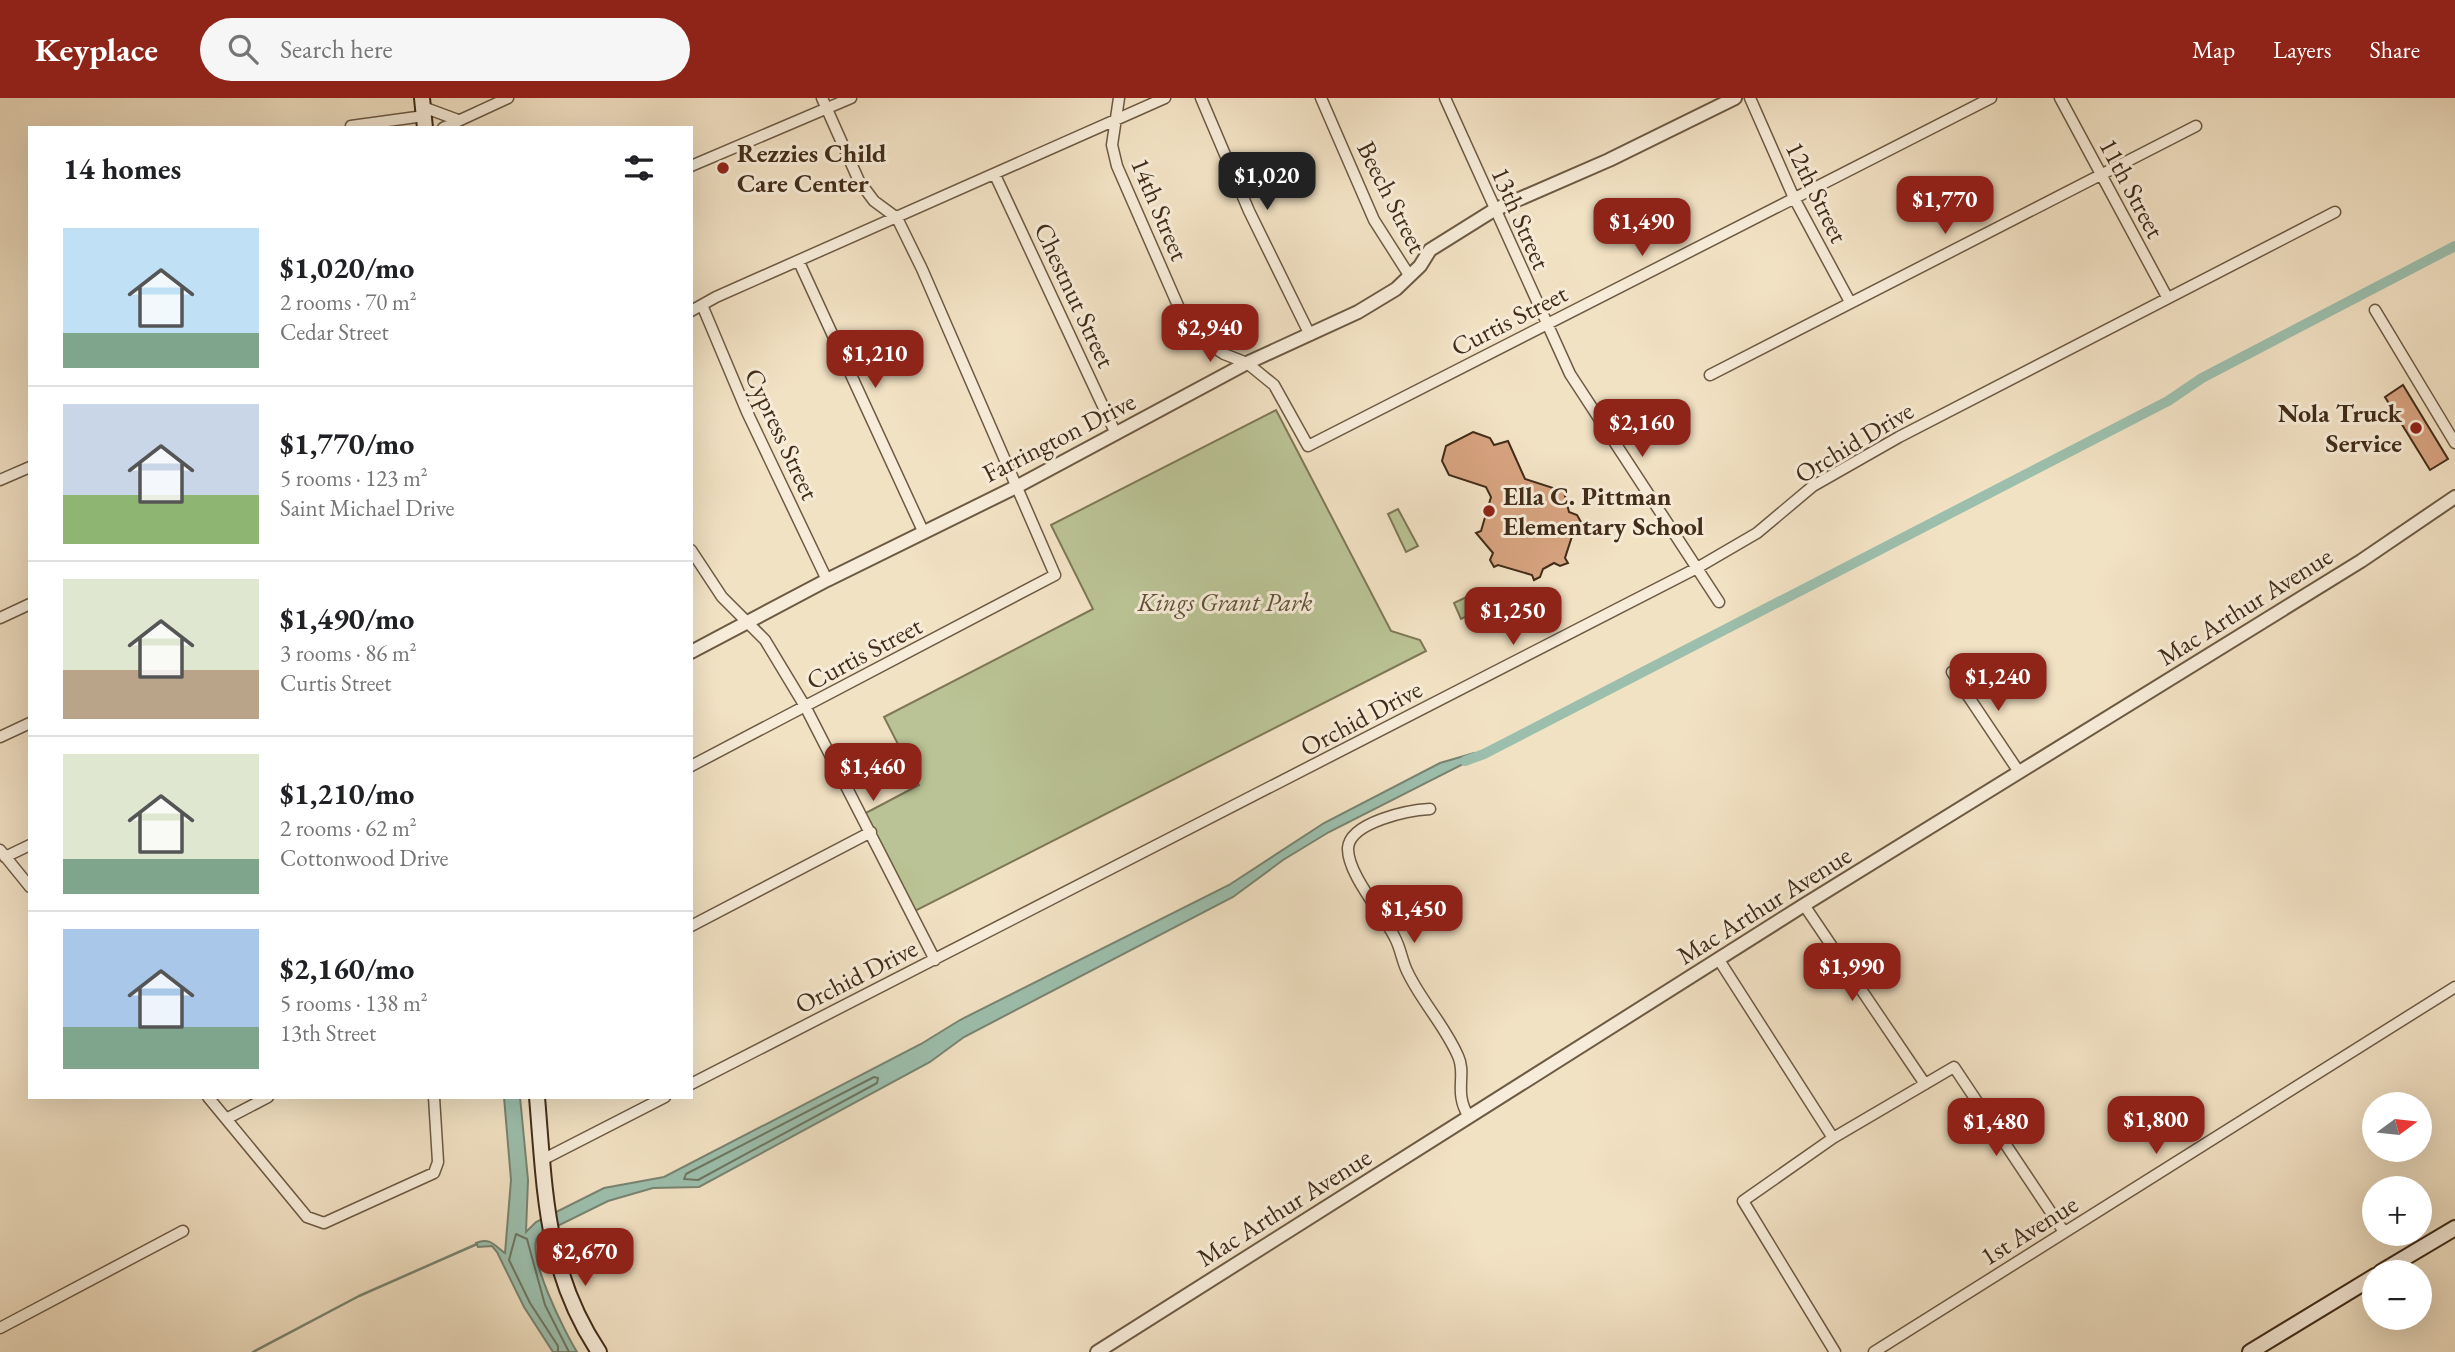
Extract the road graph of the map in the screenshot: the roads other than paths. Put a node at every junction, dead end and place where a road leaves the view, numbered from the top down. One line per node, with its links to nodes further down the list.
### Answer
1 (508, 98): 16 (street)
2 (822, 98): 13 (street)
3 (851, 98): 13 (street)
4 (1119, 98): 15 (street, 14th Street)
5 (1165, 98): 15 (street)
6 (1201, 98): 35 (street)
7 (1321, 98): 28 (street, Beech Street)
8 (1734, 98): 24 (street, Farrington Drive)
9 (1750, 98): 23 (street, 12th Street)
10 (1990, 98): 23 (street, Curtis Street)
11 (2060, 98): 22 (street, 11th Street)
12 (1447, 99): 24 (street, 13th Street)
13 (827, 109): 20 (street); 26 (street)
14 (421, 113): 16 (street); 17 (street)
15 (1117, 118): 21 (street); 36 (street, 14th Street)
16 (458, 120): 18 (street)
17 (351, 126)
18 (447, 126)
19 (2196, 126): 22 (street)
20 (693, 165)
21 (995, 174): 26 (street); 38 (street, Chestnut Street)
22 (2100, 174): 29 (street, 11th Street); 30 (street)
23 (1794, 198): 30 (street, 12th Street); 34 (street, Curtis Street)
24 (1494, 210): 28 (street, Farrington Drive); 34 (street, 13th Street)
25 (2335, 212): 29 (street, Orchid Drive)
26 (898, 218): 27 (street); 43 (street)
27 (799, 262): 31 (street); 45 (street)
28 (1409, 275): 35 (street, Farrington Drive)
29 (2166, 297): 47 (street, Orchid Drive)
30 (1850, 302): 37 (street)
31 (702, 305): 32 (street); 48 (street, Cypress Street)
32 (693, 310)
33 (2375, 310): 39 (street)
34 (1546, 325): 40 (street, Curtis Street); 47 (street, 13th Street)
35 (1310, 335): 36 (street, Farrington Drive)
36 (1247, 363): 38 (street, Farrington Drive); 40 (street, 14th Street)
37 (1710, 375)
38 (1116, 434): 43 (street, Farrington Drive)
39 (2455, 443)
40 (1308, 446)
41 (28, 468): 42 (street)
42 (0, 480)
43 (1018, 486): 45 (street, Farrington Drive); 55 (street, Curtis Street)
44 (2455, 497): 59 (street, Mac Arthur Avenue)
45 (923, 531): 48 (street, Farrington Drive)
46 (693, 553): 52 (street)
47 (1697, 568): 49 (street, 13th Street); 67 (street, Orchid Drive)
48 (827, 580): 52 (street, Farrington Drive)
49 (1719, 603)
50 (28, 605): 51 (street)
51 (0, 618)
52 (748, 621): 53 (street, Farrington Drive); 55 (street)
53 (693, 651)
54 (1952, 672): 59 (street)
55 (806, 708): 58 (street, Curtis Street); 61 (street)
56 (28, 724): 57 (street)
57 (0, 737)
58 (693, 765)
59 (2019, 772): 65 (street, Mac Arthur Avenue)
60 (1430, 809): 77 (street)
61 (871, 832): 66 (street); 67 (street)
62 (28, 846): 63 (street)
63 (3, 854): 64 (street)
64 (28, 885)
65 (1804, 905): 68 (street, Mac Arthur Avenue); 71 (street)
66 (693, 925)
67 (935, 960): 70 (street, Orchid Drive)
68 (1719, 960): 77 (street, Mac Arthur Avenue); 79 (street)
69 (2455, 987): 83 (street, 1st Avenue)
70 (693, 1083)
71 (1924, 1084): 79 (street); 83 (street)
72 (210, 1099): 78 (street)
73 (264, 1099): 78 (street)
74 (434, 1099): 78 (street)
75 (537, 1099): 80 (main road)
76 (661, 1099): 80 (street)
77 (1469, 1117): 88 (street, Mac Arthur Avenue)
78 (226, 1119)
79 (1833, 1138): 89 (street)
80 (542, 1160): 87 (main road)
81 (2455, 1228): 84 (main road)
82 (183, 1231): 86 (street)
83 (2064, 1232): 90 (street, 1st Avenue)
84 (2401, 1260)
85 (2362, 1284): 91 (main road)
86 (0, 1328)
87 (599, 1352)
88 (1097, 1352)
89 (1835, 1352)
90 (1874, 1352)
91 (2250, 1352)

